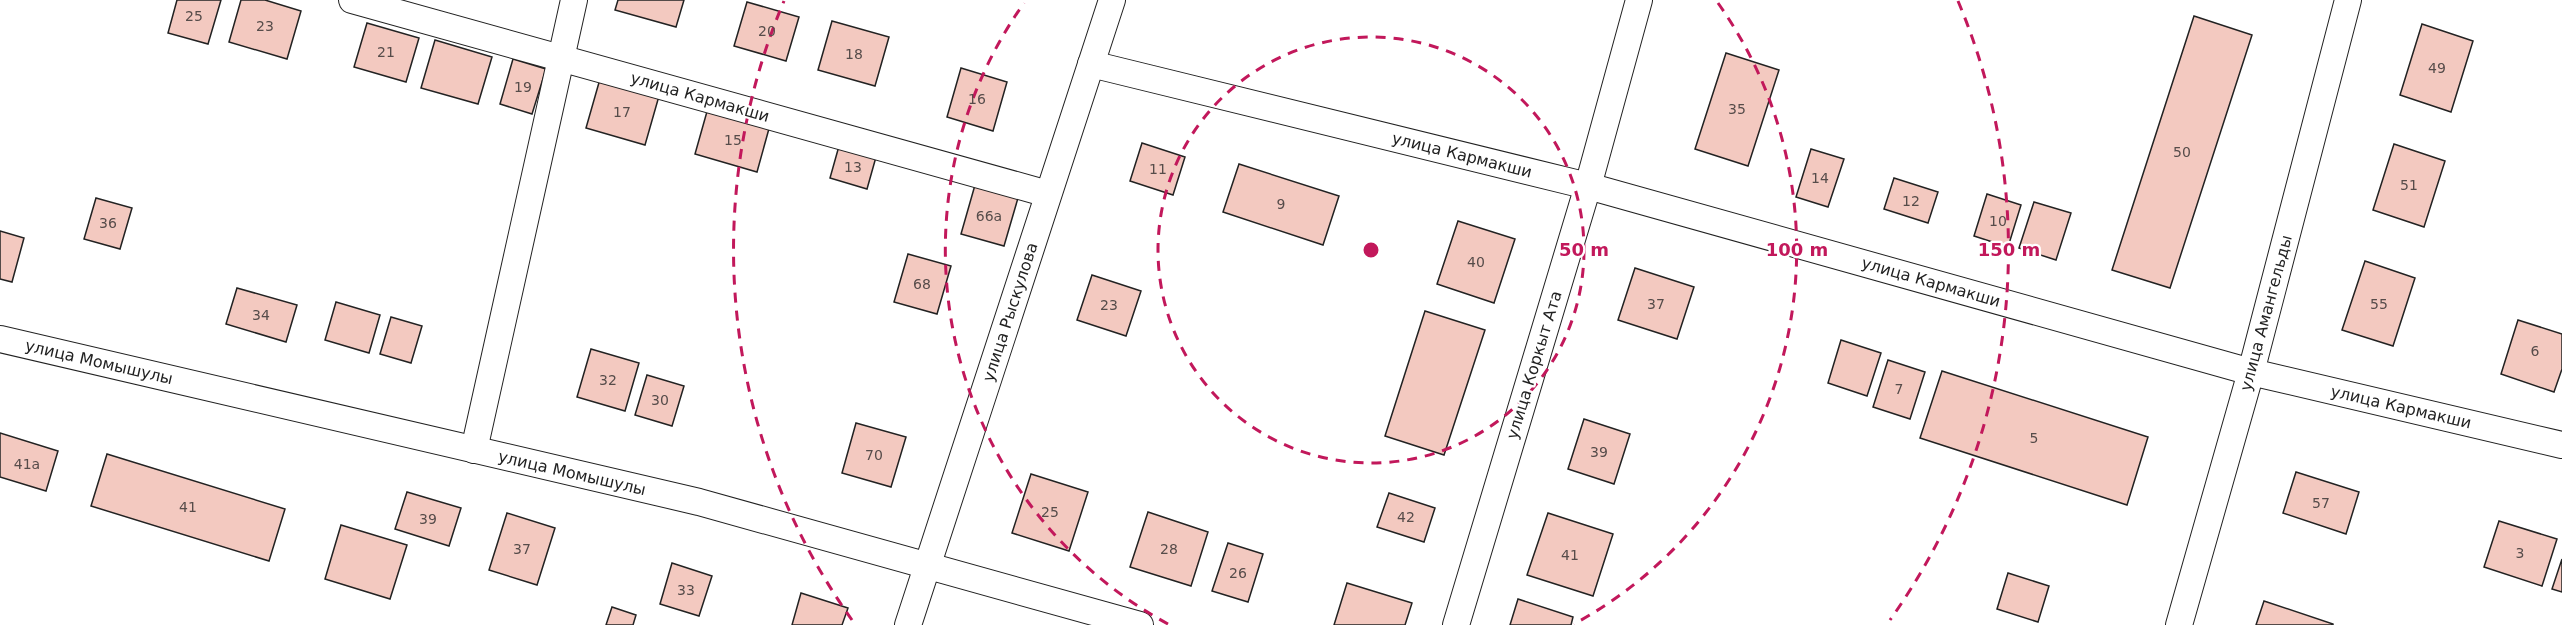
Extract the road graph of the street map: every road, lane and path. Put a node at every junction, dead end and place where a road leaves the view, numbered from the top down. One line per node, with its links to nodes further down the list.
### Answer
1 (352, 0): 6 (street, улица Кармакши)
2 (574, 0): 6 (street)
3 (1112, 0): 7 (street, улица Рыскулова)
4 (1639, 0): 8 (street, улица Коркыт Ата)
5 (2348, 0): 11 (street, улица Амангельды)
6 (562, 58): 9 (street, улица Кармакши); 13 (street)
7 (1091, 64): 8 (street, улица Кармакши); 9 (street, улица Рыскулова)
8 (1588, 186): 11 (street, улица Кармакши); 17 (street, улица Коркыт Ата)
9 (1048, 194): 14 (street, улица Рыскулова)
10 (0, 339): 13 (street, улица Момышулы)
11 (2251, 372): 12 (street, улица Кармакши); 18 (street, улица Амангельды)
12 (2562, 445)
13 (474, 450): 14 (street, улица Момышулы)
14 (929, 566): 15 (street, улица Рыскулова); 16 (street, улица Момышулы)
15 (908, 625)
16 (1140, 625)
17 (1456, 625)
18 (2179, 625)

